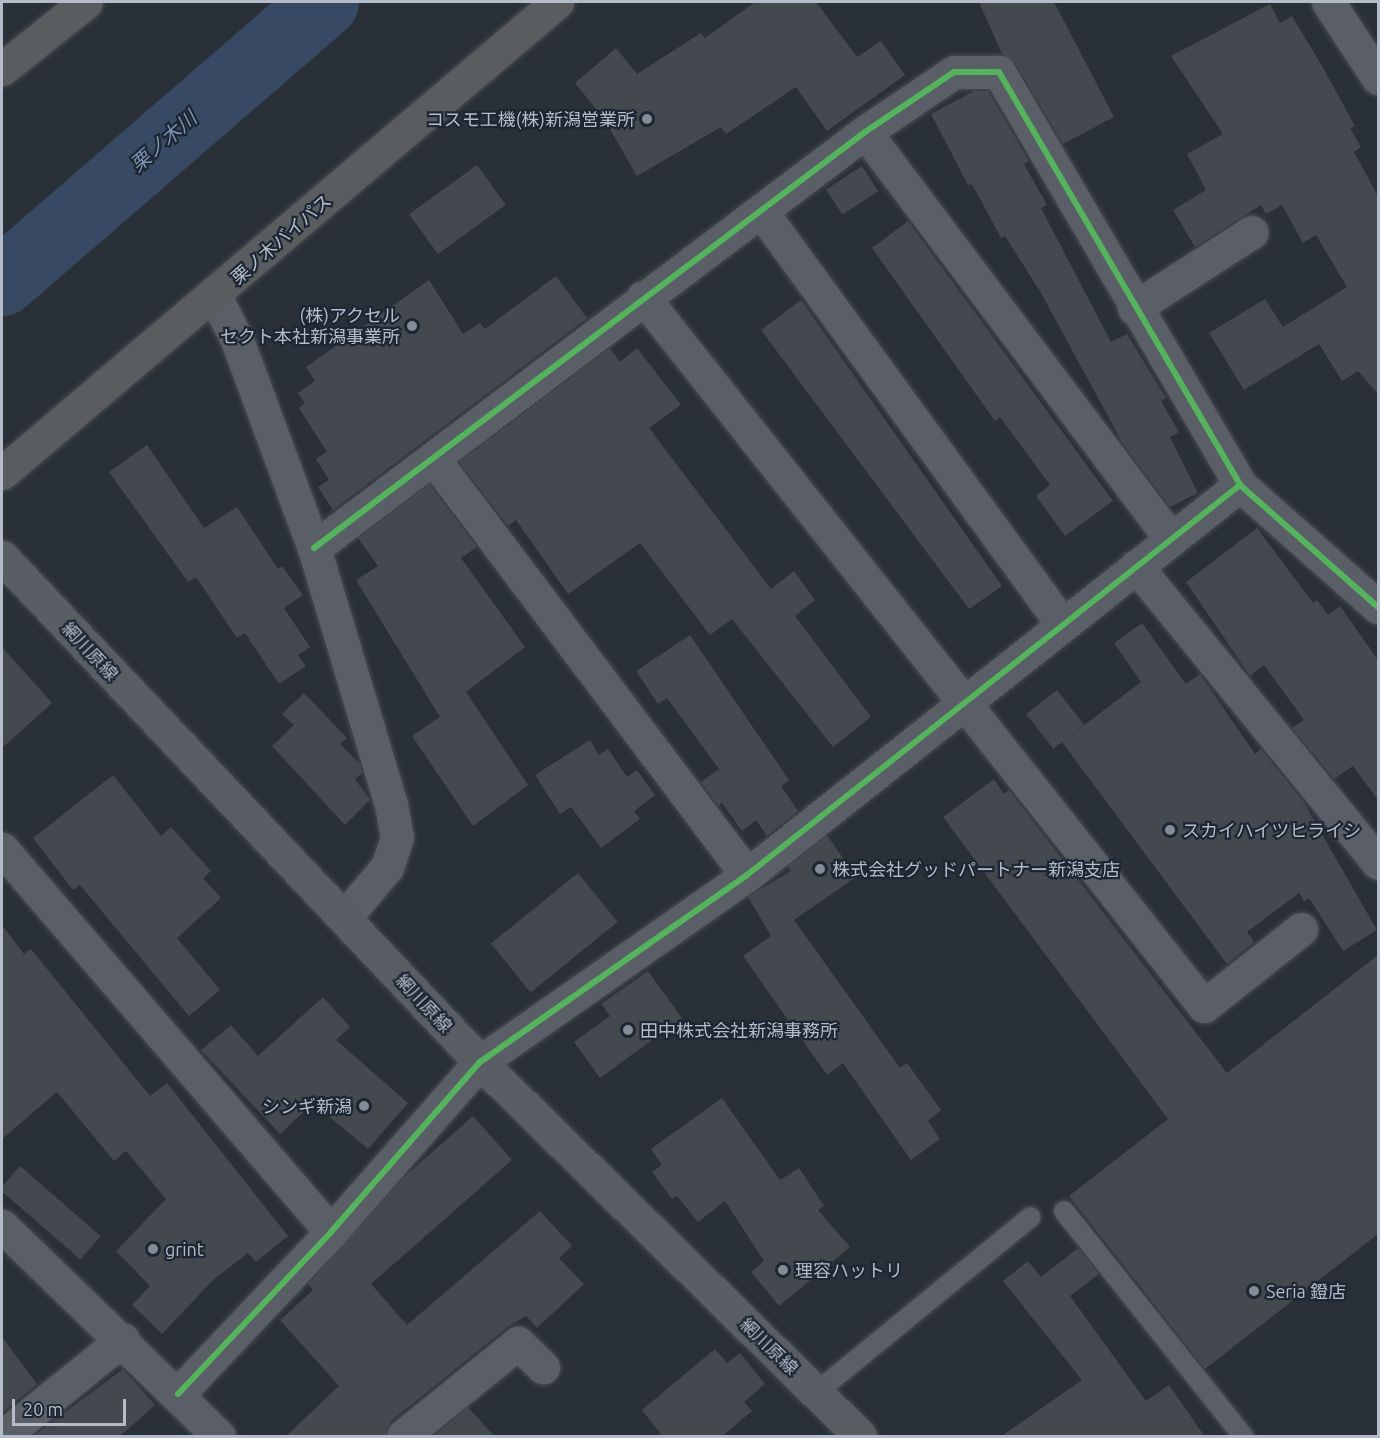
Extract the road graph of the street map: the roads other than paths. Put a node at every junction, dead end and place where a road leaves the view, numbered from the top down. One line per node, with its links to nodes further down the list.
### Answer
1 (86, 2): 4 (highway)
2 (557, 2): 9 (highway, 栗ノ木バイパス)
3 (1328, 2): 5 (street)
4 (2, 69)
5 (1378, 78)
6 (865, 132): 7 (street); 11 (street); 15 (street)
7 (761, 211): 10 (street); 20 (street)
8 (1252, 232): 11 (street)
9 (215, 296): 13 (highway, 栗ノ木バイパス); 16 (street)
10 (644, 297): 12 (street); 21 (street)
11 (1134, 308): 14 (street)
12 (433, 458): 16 (street); 24 (street)
13 (2, 473)
14 (1240, 485): 15 (street); 19 (street)
15 (1170, 538): 18 (street)
16 (314, 548): 25 (street)
17 (2, 557): 25 (street, 網川原線)
18 (1136, 566): 20 (street); 23 (street)
19 (1378, 607)
20 (1062, 624): 21 (street)
21 (963, 703): 24 (street); 26 (street)
22 (2, 849): 31 (street)
23 (1378, 863)
24 (747, 875): 27 (street)
25 (344, 918): 27 (street, 網川原線)
26 (1301, 929)
27 (480, 1062): 31 (street); 34 (street, 網川原線)
28 (1064, 1211): 40 (lane)
29 (1031, 1218): 34 (lane)
30 (2, 1226): 32 (street)
31 (331, 1232): 35 (street)
32 (123, 1339): 35 (street); 36 (street)
33 (543, 1367): 38 (street)
34 (817, 1392): 39 (street, 網川原線)
35 (178, 1394): 37 (street)
36 (3, 1437)
37 (219, 1437)
38 (403, 1437)
39 (860, 1437)
40 (1243, 1437)

